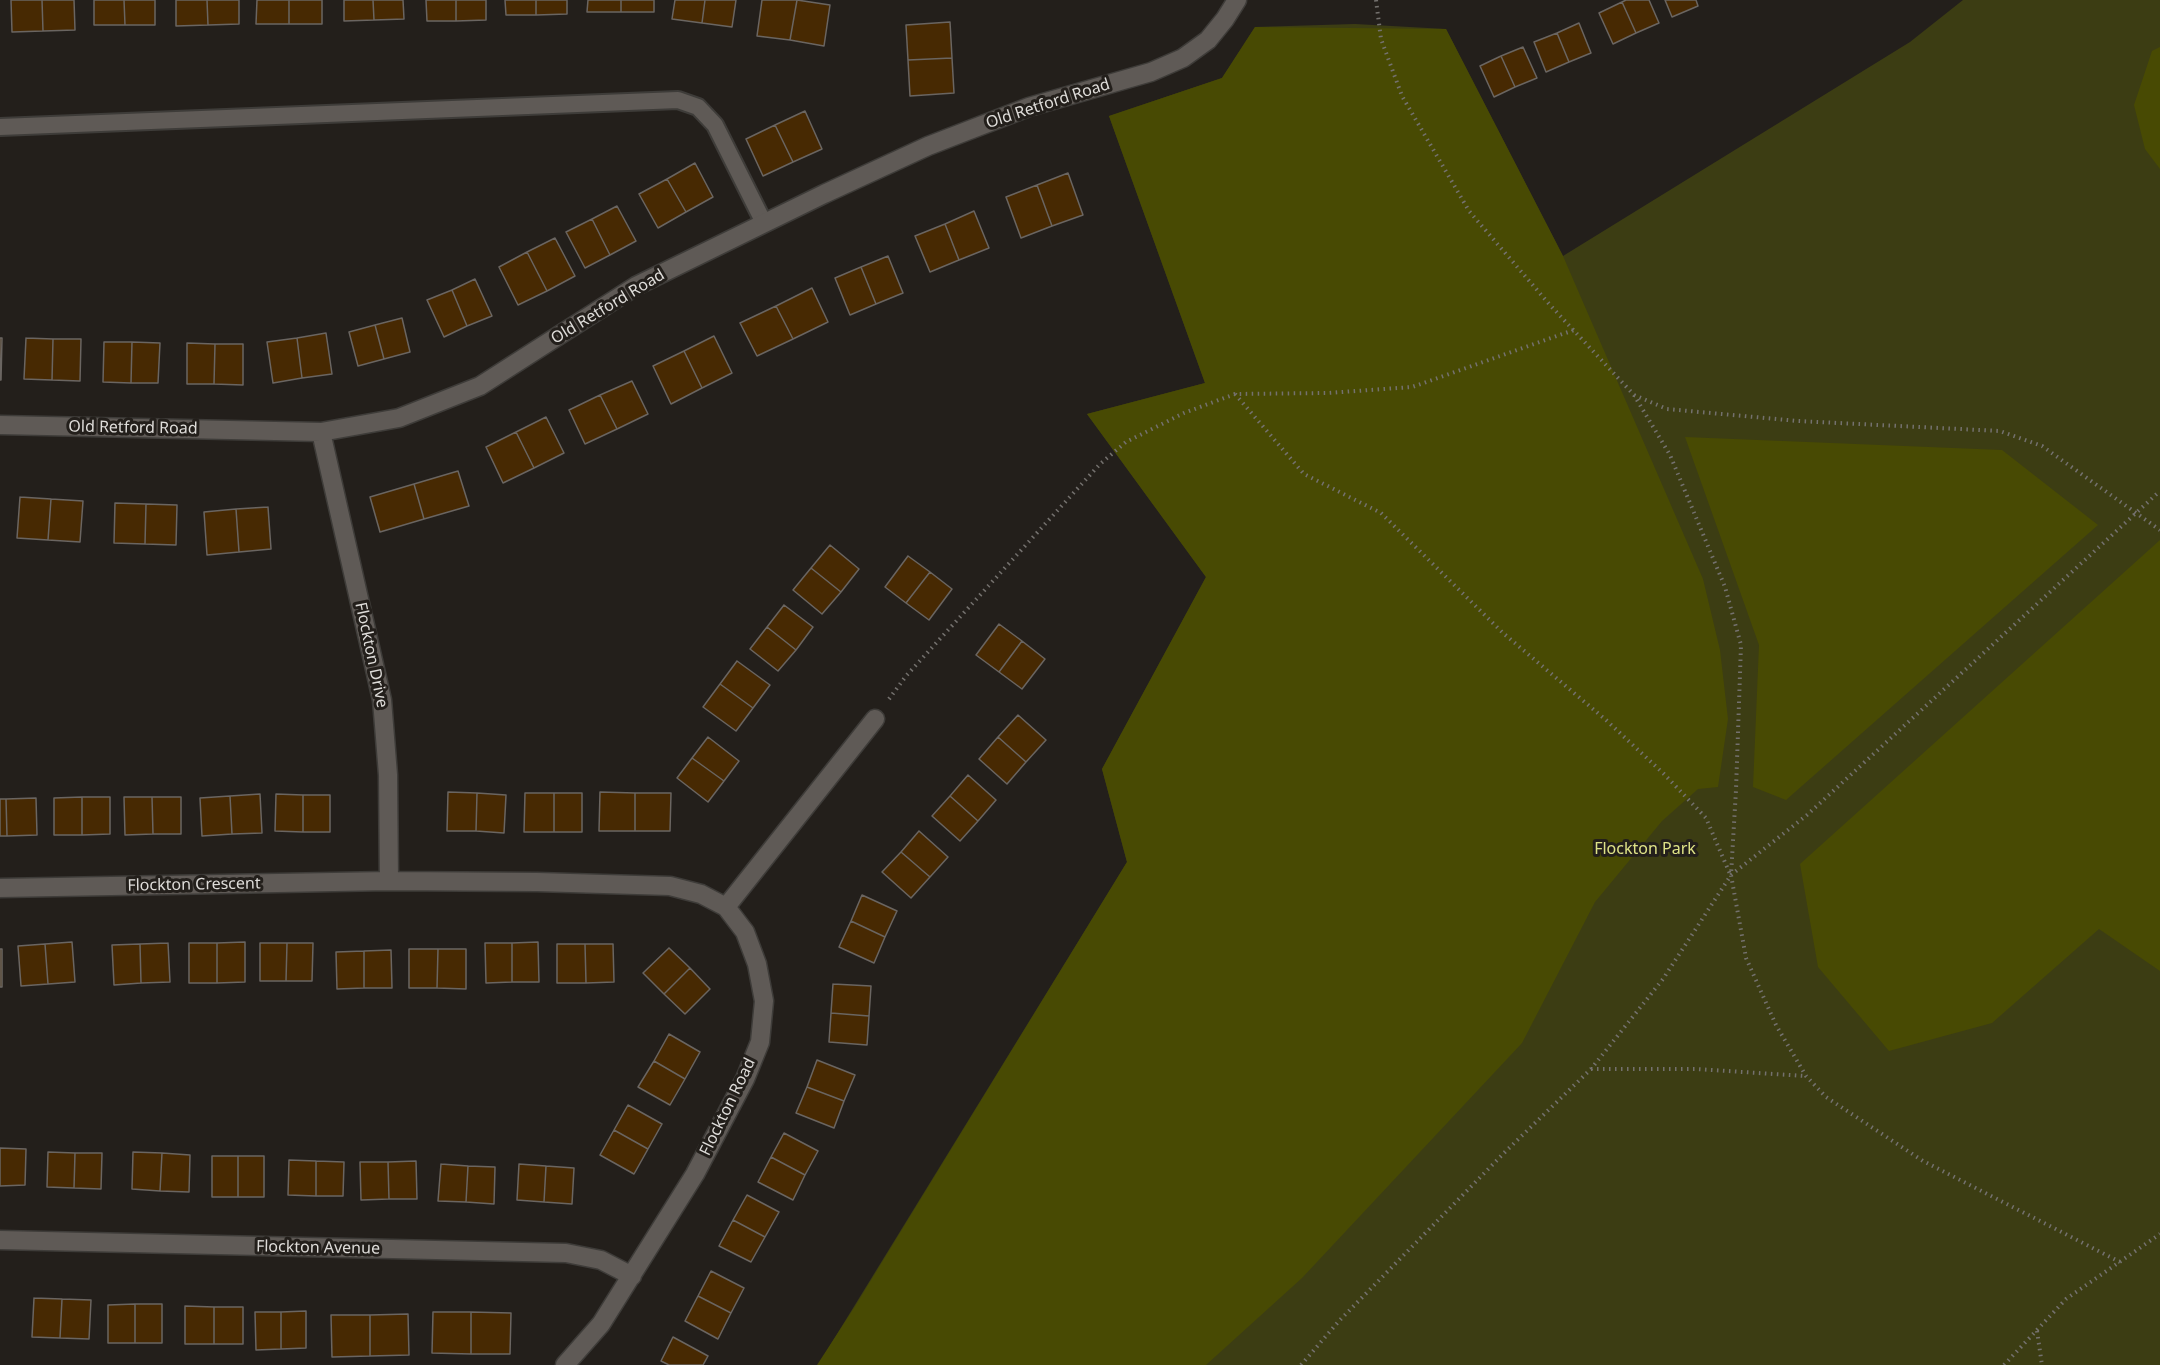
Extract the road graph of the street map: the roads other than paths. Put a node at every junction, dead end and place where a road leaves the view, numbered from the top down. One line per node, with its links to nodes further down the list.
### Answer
1 (1237, 0): 3 (street, Old Retford Road)
2 (0, 127): 3 (lane)
3 (764, 223): 5 (street, Old Retford Road)
4 (0, 425): 5 (street, Old Retford Road)
5 (321, 432): 7 (street, Flockton Drive)
6 (876, 719): 9 (street)
7 (389, 881): 8 (street, Flockton Crescent); 9 (street, Flockton Road)
8 (0, 888)
9 (726, 907): 11 (street, Flockton Road)
10 (0, 1240): 11 (street, Flockton Avenue)
11 (632, 1276): 12 (street, Flockton Road)
12 (564, 1365)

